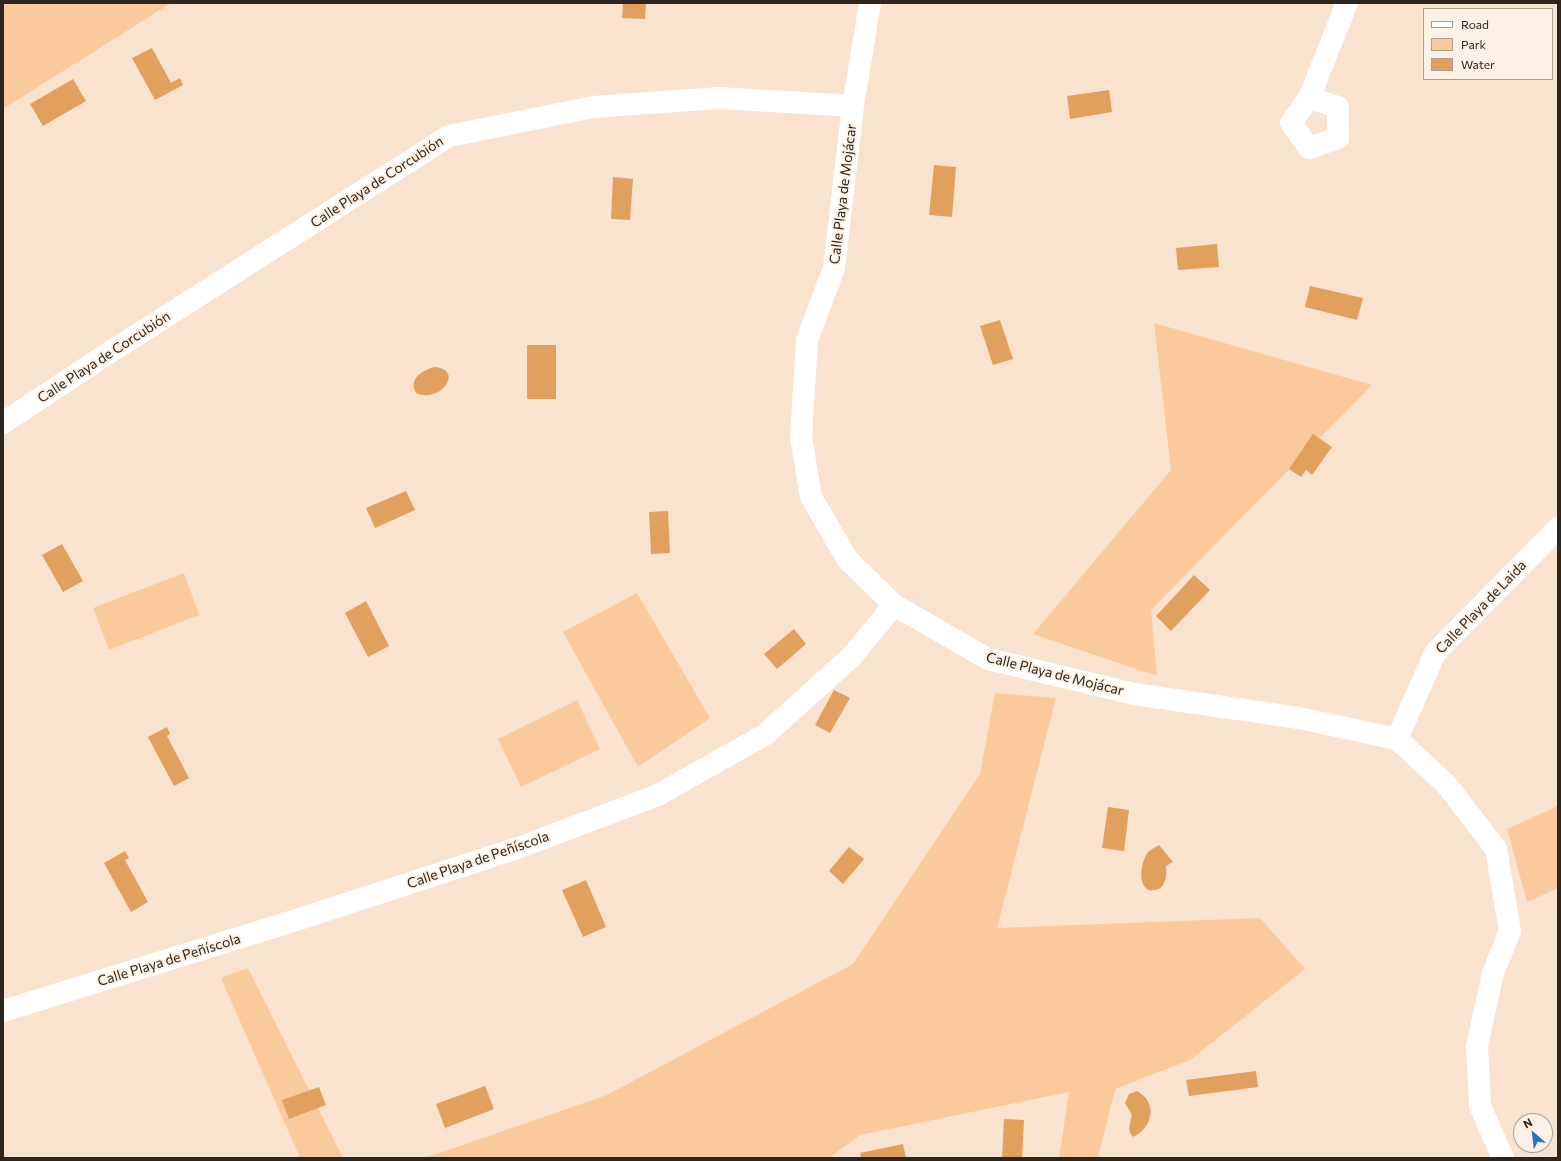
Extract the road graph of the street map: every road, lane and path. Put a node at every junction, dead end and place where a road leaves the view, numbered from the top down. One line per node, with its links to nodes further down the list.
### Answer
1 (870, 3): 4 (street, Calle Playa de Mojácar)
2 (1347, 3): 3 (street)
3 (1309, 98)
4 (853, 106): 5 (street, Calle Playa de Corcubión); 7 (street, Calle Playa de Mojácar)
5 (3, 422)
6 (1558, 528): 8 (street, Calle Playa de Laida)
7 (894, 605): 8 (street, Calle Playa de Mojácar); 9 (street, Calle Playa de Peñíscola)
8 (1397, 739): 10 (street)
9 (3, 1012)
10 (1504, 1158)

